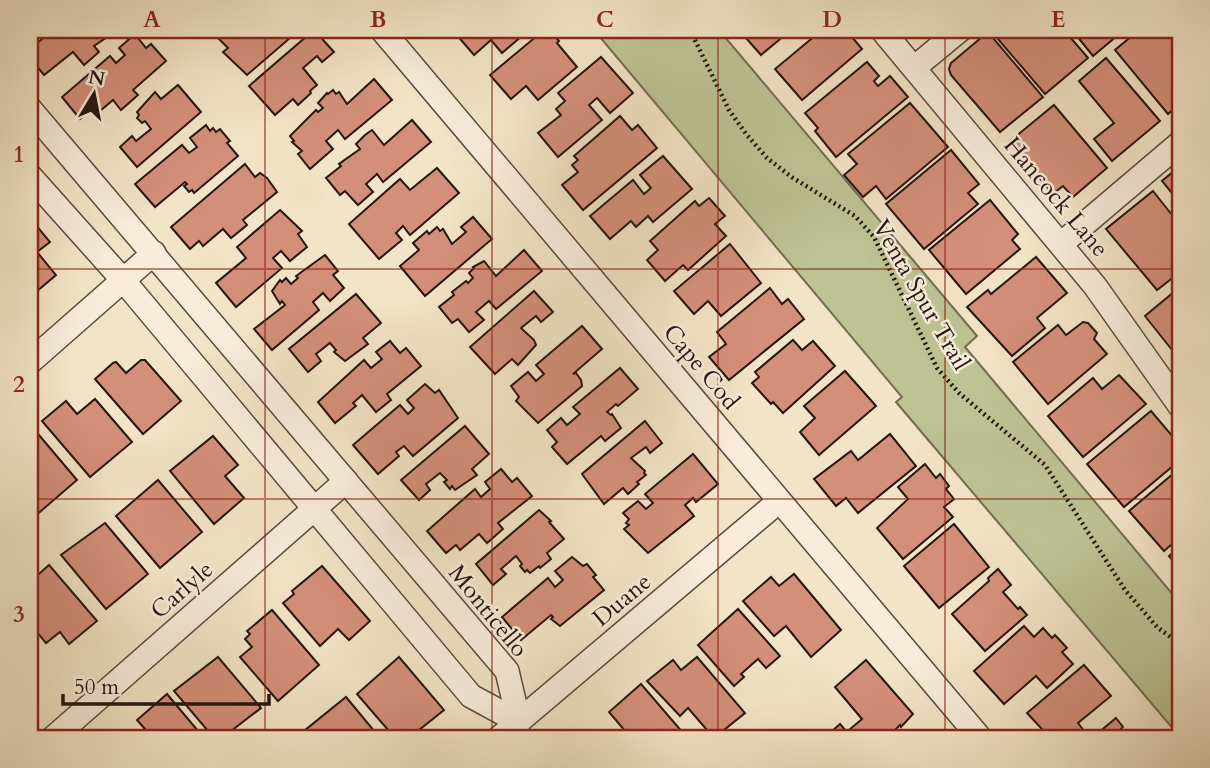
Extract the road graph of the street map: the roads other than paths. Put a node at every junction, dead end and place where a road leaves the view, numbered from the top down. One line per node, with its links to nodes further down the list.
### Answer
1 (382, 30): 14 (street, Cape Cod)
2 (882, 30): 4 (street, Hancock Lane)
3 (960, 30): 4 (street)
4 (914, 68): 8 (street, Hancock Lane)
5 (30, 109): 9 (street, Monticello)
6 (1180, 143): 8 (street)
7 (30, 176): 10 (street)
8 (1061, 244): 12 (street, Hancock Lane)
9 (154, 253): 10 (street); 13 (street, Monticello)
10 (123, 280): 11 (street); 15 (street)
11 (30, 362)
12 (1180, 405)
13 (346, 481): 15 (street, Carlyle); 16 (street, Monticello)
14 (779, 501): 16 (street, Duane); 19 (street, Cape Cod)
15 (315, 508): 16 (street); 17 (street, Carlyle)
16 (519, 722): 18 (street, Duane)
17 (53, 738)
18 (499, 738)
19 (980, 738)

